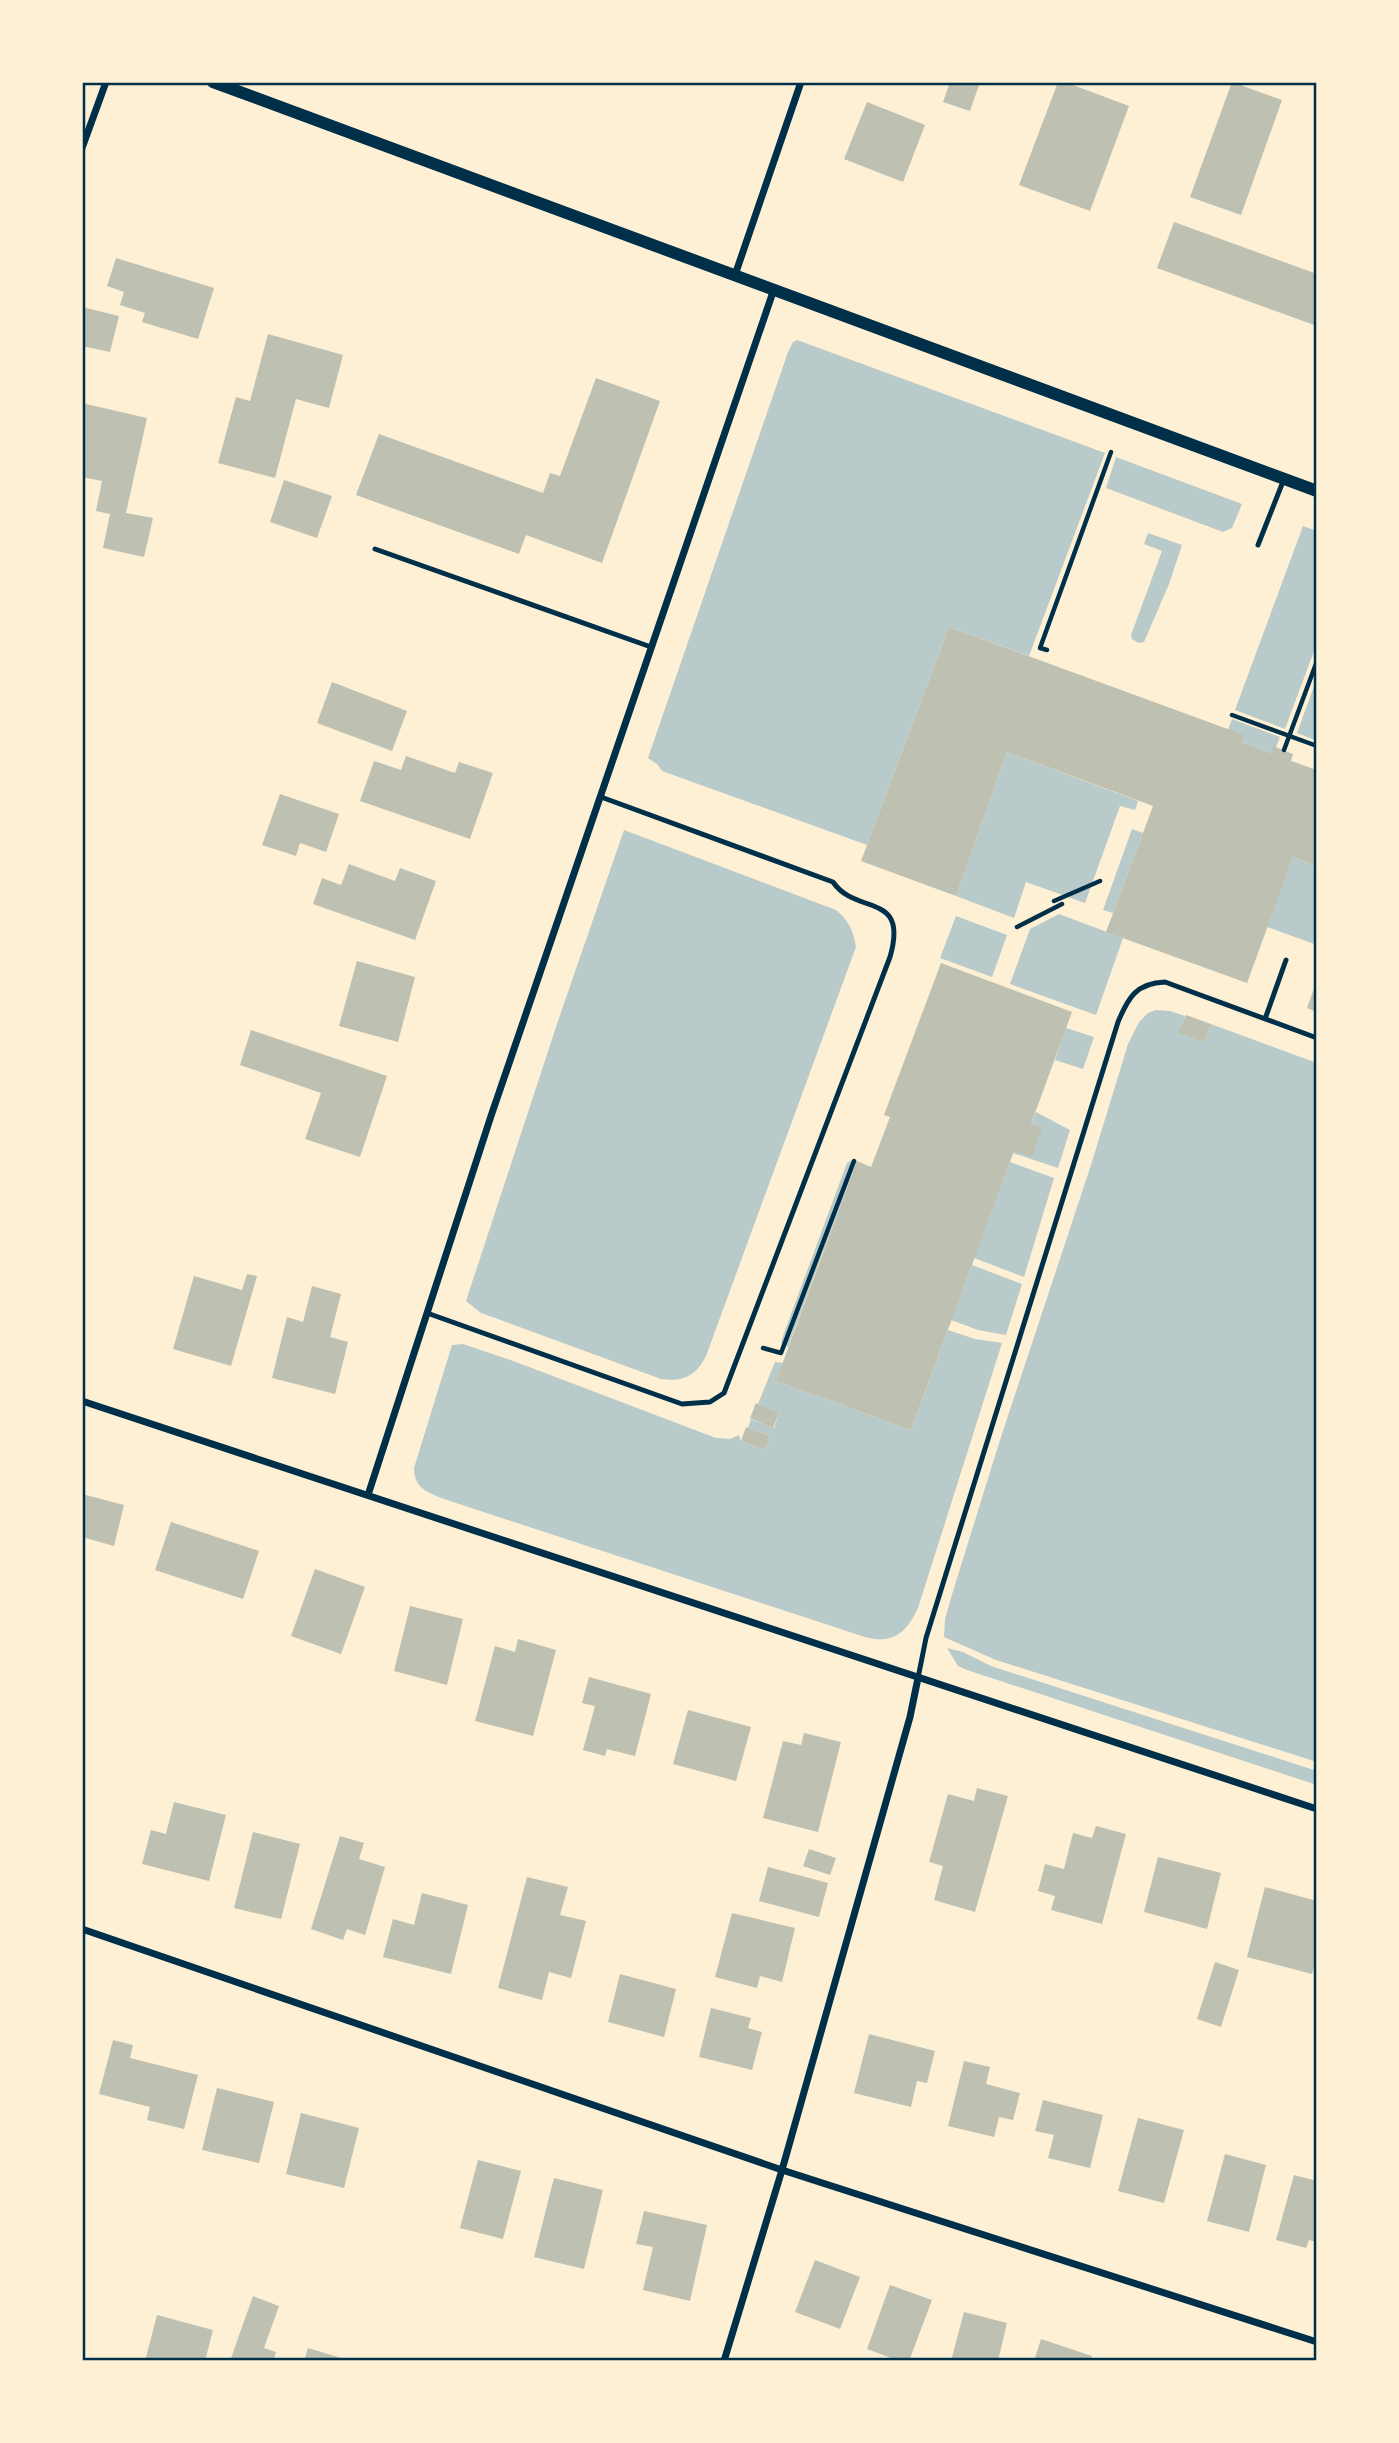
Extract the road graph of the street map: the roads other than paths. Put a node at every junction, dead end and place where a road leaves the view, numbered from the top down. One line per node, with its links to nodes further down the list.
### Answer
1 (106, 82): 4 (street)
2 (213, 82): 5 (street)
3 (801, 82): 5 (street)
4 (82, 148)
5 (735, 275): 6 (street)
6 (774, 289): 7 (street); 11 (street)
7 (1284, 479): 8 (street); 9 (lane)
8 (1317, 491)
9 (1258, 545)
10 (375, 550): 11 (lane)
11 (651, 647): 12 (street)
12 (601, 797): 16 (street); 16 (lane)
13 (1286, 960): 14 (lane)
14 (1265, 1019): 15 (lane); 19 (lane)
15 (1317, 1038)
16 (428, 1313): 18 (street)
17 (82, 1401): 18 (street)
18 (368, 1495): 19 (street)
19 (918, 1678): 20 (street); 22 (street)
20 (1317, 1809)
21 (82, 1929): 22 (street)
22 (782, 2170): 23 (street); 24 (street)
23 (1317, 2342)
24 (724, 2361)

